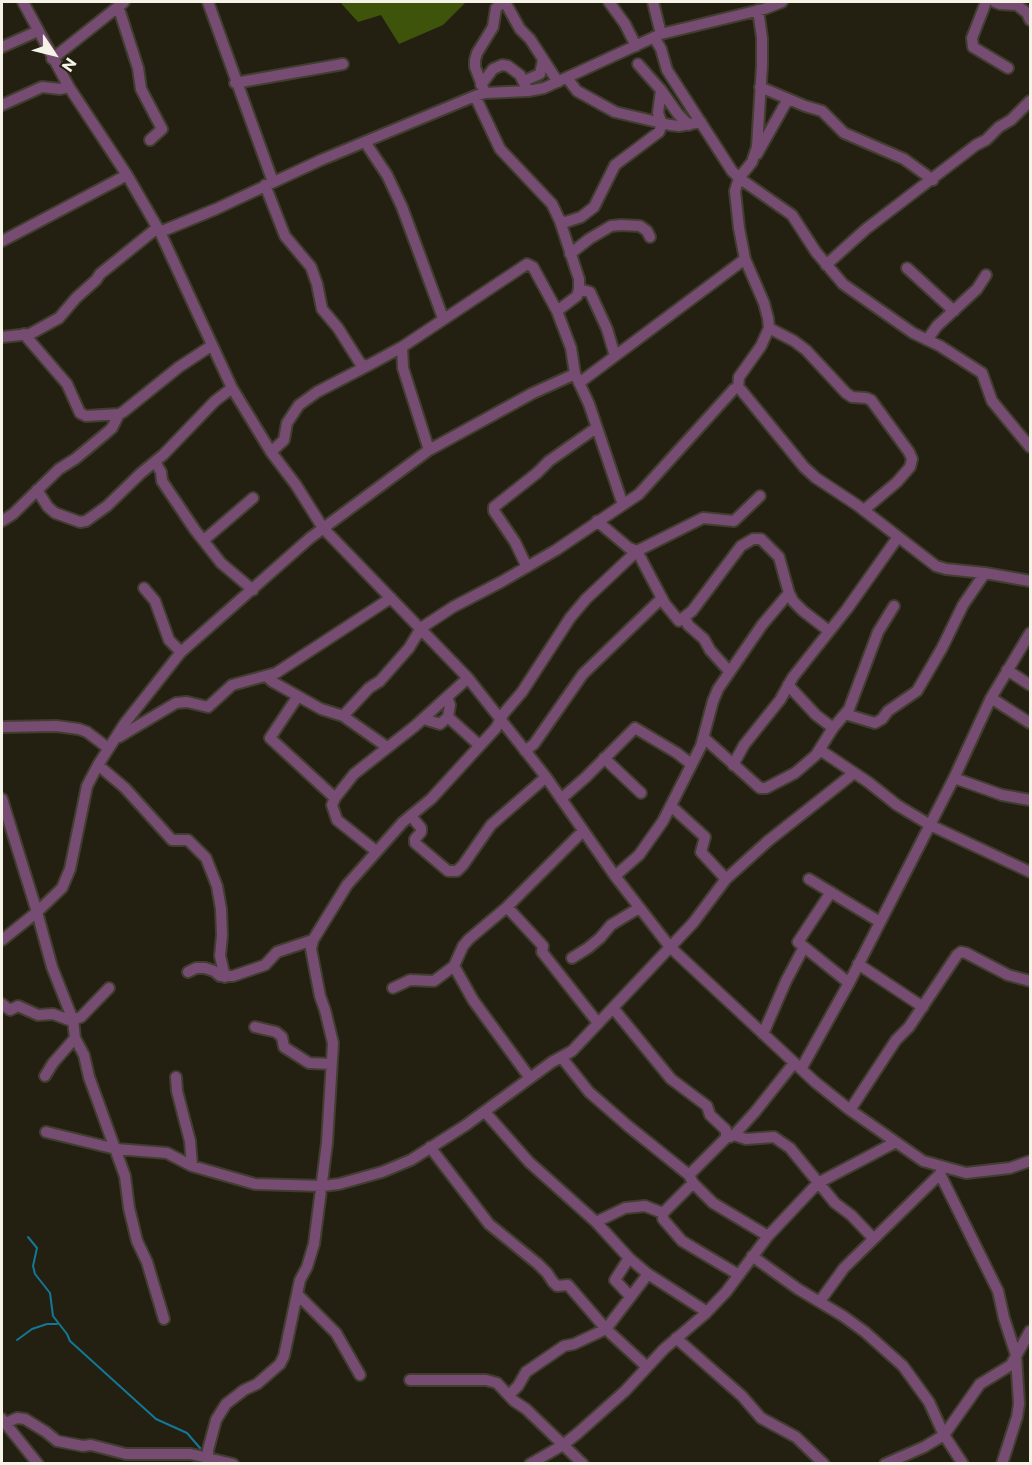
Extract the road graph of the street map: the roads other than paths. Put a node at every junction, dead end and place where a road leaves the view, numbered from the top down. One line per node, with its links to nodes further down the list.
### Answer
1 (24, 2): 12 (street)
2 (208, 2): 22 (street)
3 (504, 2): 17 (street); 27 (street)
4 (609, 2): 14 (street)
5 (652, 2): 13 (street)
6 (782, 2): 10 (street)
7 (986, 2): 20 (street)
8 (995, 2): 11 (street)
9 (121, 4): 16 (street); 34 (street)
10 (758, 10): 13 (street); 25 (street)
11 (1030, 20)
12 (38, 31): 15 (street); 16 (street)
13 (658, 36): 14 (street); 31 (street)
14 (636, 45): 21 (street)
15 (2, 47)
16 (52, 59): 24 (street)
17 (543, 60): 21 (street); 23 (street)
18 (343, 64): 22 (street)
19 (638, 64): 26 (street)
20 (1008, 68)
21 (562, 80): 23 (street); 32 (street)
22 (236, 83): 40 (street)
23 (526, 86): 27 (street); 27 (street)
24 (69, 87): 30 (street); 37 (street)
25 (760, 87): 28 (street); 36 (street)
26 (661, 90): 32 (street); 33 (street)
27 (480, 91): 35 (street); 41 (street)
28 (788, 99): 36 (street); 39 (street)
29 (1030, 101): 39 (street)
30 (2, 105)
31 (701, 122): 33 (street); 38 (street)
32 (662, 124): 33 (street); 41 (street)
33 (689, 125)
34 (150, 140)
35 (365, 142): 40 (street); 53 (street)
36 (755, 156): 38 (street)
37 (127, 175): 42 (street); 44 (street)
38 (739, 178): 46 (street); 47 (street)
39 (933, 180): 47 (street)
40 (269, 184): 42 (street); 61 (street)
41 (560, 221): 45 (street)
42 (158, 230): 55 (street); 58 (street)
43 (650, 237): 45 (street)
44 (2, 241)
45 (570, 254): 50 (street)
46 (745, 259): 54 (street); 60 (street)
47 (826, 265): 57 (street)
48 (907, 268): 51 (street)
49 (986, 275): 51 (street)
50 (579, 289): 52 (street); 60 (street)
51 (954, 310): 57 (street)
52 (557, 311): 53 (street); 62 (street)
53 (443, 318): 59 (street)
54 (769, 328): 64 (street); 75 (street)
55 (24, 334): 56 (street); 65 (street)
56 (2, 337)
57 (927, 340): 67 (street)
58 (211, 346): 63 (street); 65 (street)
59 (402, 347): 61 (street); 68 (street)
60 (615, 357): 62 (street)
61 (367, 366): 69 (street)
62 (577, 378): 66 (street); 68 (street)
63 (232, 388): 69 (street); 70 (street)
64 (738, 388): 74 (street); 75 (street)
65 (119, 414): 71 (street)
66 (596, 428): 74 (street); 82 (street)
67 (1030, 447)
68 (429, 450): 78 (street)
69 (271, 452): 78 (street)
70 (155, 462): 71 (street); 80 (street)
71 (38, 490): 76 (street)
72 (760, 496): 81 (street)
73 (253, 498): 80 (street)
74 (623, 505): 77 (street)
75 (864, 510): 79 (street)
76 (2, 521)
77 (597, 522): 81 (street); 82 (street)
78 (322, 528): 86 (street); 88 (street)
79 (898, 537): 83 (street); 93 (street)
80 (204, 540): 86 (street)
81 (638, 551): 89 (street); 109 (street)
82 (527, 567): 92 (street)
83 (985, 573): 84 (street); 105 (street)
84 (1030, 581)
85 (144, 588): 95 (street)
86 (253, 590): 95 (street)
87 (789, 593): 91 (street); 93 (street); 97 (street)
88 (391, 598): 92 (street); 98 (street)
89 (662, 598): 91 (street); 118 (street)
90 (894, 606): 105 (street)
91 (684, 618): 97 (street)
92 (421, 628): 99 (street); 106 (street)
93 (828, 631): 100 (street)
94 (1030, 633): 96 (street)
95 (181, 652): 114 (street)
96 (1007, 670): 101 (street); 104 (street)
97 (729, 671): 113 (street)
98 (267, 676): 102 (street); 114 (street)
99 (468, 678): 103 (street); 109 (street)
100 (788, 685): 112 (street); 122 (street)
101 (1030, 685)
102 (298, 696): 106 (street); 127 (street)
103 (447, 697): 107 (street); 108 (street)
104 (991, 698): 110 (street); 125 (street)
105 (845, 714): 112 (street)
106 (343, 716): 116 (street)
107 (448, 717): 108 (street); 115 (street)
108 (424, 719): 116 (street)
109 (501, 720): 115 (street); 118 (street)
110 (1030, 723)
111 (2, 727): 114 (street)
112 (833, 728): 117 (street)
113 (704, 738): 120 (street); 122 (street)
114 (110, 745): 121 (street)
115 (479, 745): 132 (street)
116 (387, 747): 127 (street)
117 (820, 750): 122 (street); 123 (street)
118 (525, 751): 124 (street)
119 (604, 758): 120 (street); 126 (street); 128 (street)
120 (691, 764): 131 (street)
121 (98, 765): 143 (street); 153 (street)
122 (733, 765)
123 (854, 772): 133 (street); 138 (street)
124 (546, 777): 128 (street); 132 (street)
125 (954, 778): 130 (street); 133 (street)
126 (641, 793)
127 (335, 798): 135 (street)
128 (561, 798): 134 (street)
129 (2, 800): 143 (street)
130 (1030, 800)
131 (671, 806): 137 (street); 138 (street)
132 (411, 816): 135 (street)
133 (930, 825): 136 (street); 144 (street)
134 (583, 831): 137 (street); 141 (street)
135 (376, 851): 146 (street)
136 (1030, 872)
137 (615, 876): 142 (street)
138 (726, 879): 147 (street)
139 (809, 879): 140 (street)
140 (831, 892): 144 (street); 148 (street)
141 (507, 907): 151 (street); 162 (street)
142 (639, 908): 147 (street); 149 (street)
143 (38, 912): 145 (street); 161 (street)
144 (880, 922): 150 (street)
145 (2, 940)
146 (313, 940): 153 (street); 167 (street)
147 (670, 947): 160 (street); 164 (street)
148 (804, 947): 155 (street); 164 (street)
149 (572, 958)
150 (858, 964): 155 (street); 159 (street)
151 (454, 966): 157 (street); 171 (street)
152 (188, 972): 153 (street)
153 (225, 977)
154 (1030, 981): 159 (street)
155 (849, 983): 168 (street)
156 (109, 988): 161 (street)
157 (393, 988)
158 (2, 1004): 161 (street)
159 (923, 1007): 172 (street)
160 (613, 1008): 162 (street); 175 (street)
161 (73, 1020): 165 (street)
162 (598, 1023): 166 (street)
163 (255, 1027): 167 (street)
164 (763, 1034): 168 (street)
165 (75, 1038): 169 (street); 178 (street)
166 (562, 1058): 171 (street); 182 (street)
167 (332, 1064): 184 (street)
168 (798, 1066): 172 (street); 175 (street)
169 (45, 1076)
170 (176, 1077): 180 (street)
171 (530, 1078): 173 (street)
172 (850, 1110): 176 (street)
173 (485, 1112): 177 (street); 186 (street)
174 (46, 1132): 178 (street)
175 (730, 1137): 182 (street); 183 (street)
176 (896, 1142): 181 (street); 183 (street)
177 (430, 1147): 184 (street); 198 (street)
178 (116, 1149): 180 (street); 197 (street)
179 (1030, 1161): 181 (street)
180 (192, 1166): 184 (street)
181 (941, 1171): 188 (street); 201 (street)
182 (691, 1179): 185 (street); 187 (street)
183 (818, 1183): 187 (street); 188 (street)
184 (322, 1186): 193 (street)
185 (663, 1213): 186 (street); 192 (street)
186 (596, 1222): 190 (street)
187 (768, 1236): 189 (street)
188 (873, 1238): 195 (street)
189 (752, 1256): 192 (street); 195 (street)
190 (629, 1258): 191 (street); 194 (street)
191 (648, 1274): 194 (street); 196 (street)
192 (739, 1275): 196 (street)
193 (297, 1294): 203 (street); 209 (street)
194 (630, 1296): 198 (street)
195 (820, 1301): 207 (street)
196 (706, 1312): 200 (street)
197 (164, 1319)
198 (606, 1329): 202 (street); 205 (street)
199 (1030, 1331): 201 (street)
200 (676, 1338): 202 (street); 215 (street)
201 (1016, 1355): 207 (street); 210 (street)
202 (647, 1367): 208 (street)
203 (360, 1375)
204 (410, 1380): 205 (street)
205 (508, 1395): 208 (street)
206 (4, 1421): 209 (street); 211 (street)
207 (944, 1435): 216 (street); 217 (street)
208 (562, 1445): 213 (street); 214 (street)
209 (209, 1460): 212 (street)
210 (1002, 1463)
211 (38, 1464)
212 (233, 1464)
213 (530, 1464)
214 (583, 1464)
215 (824, 1464)
216 (885, 1464)
217 (963, 1464)

